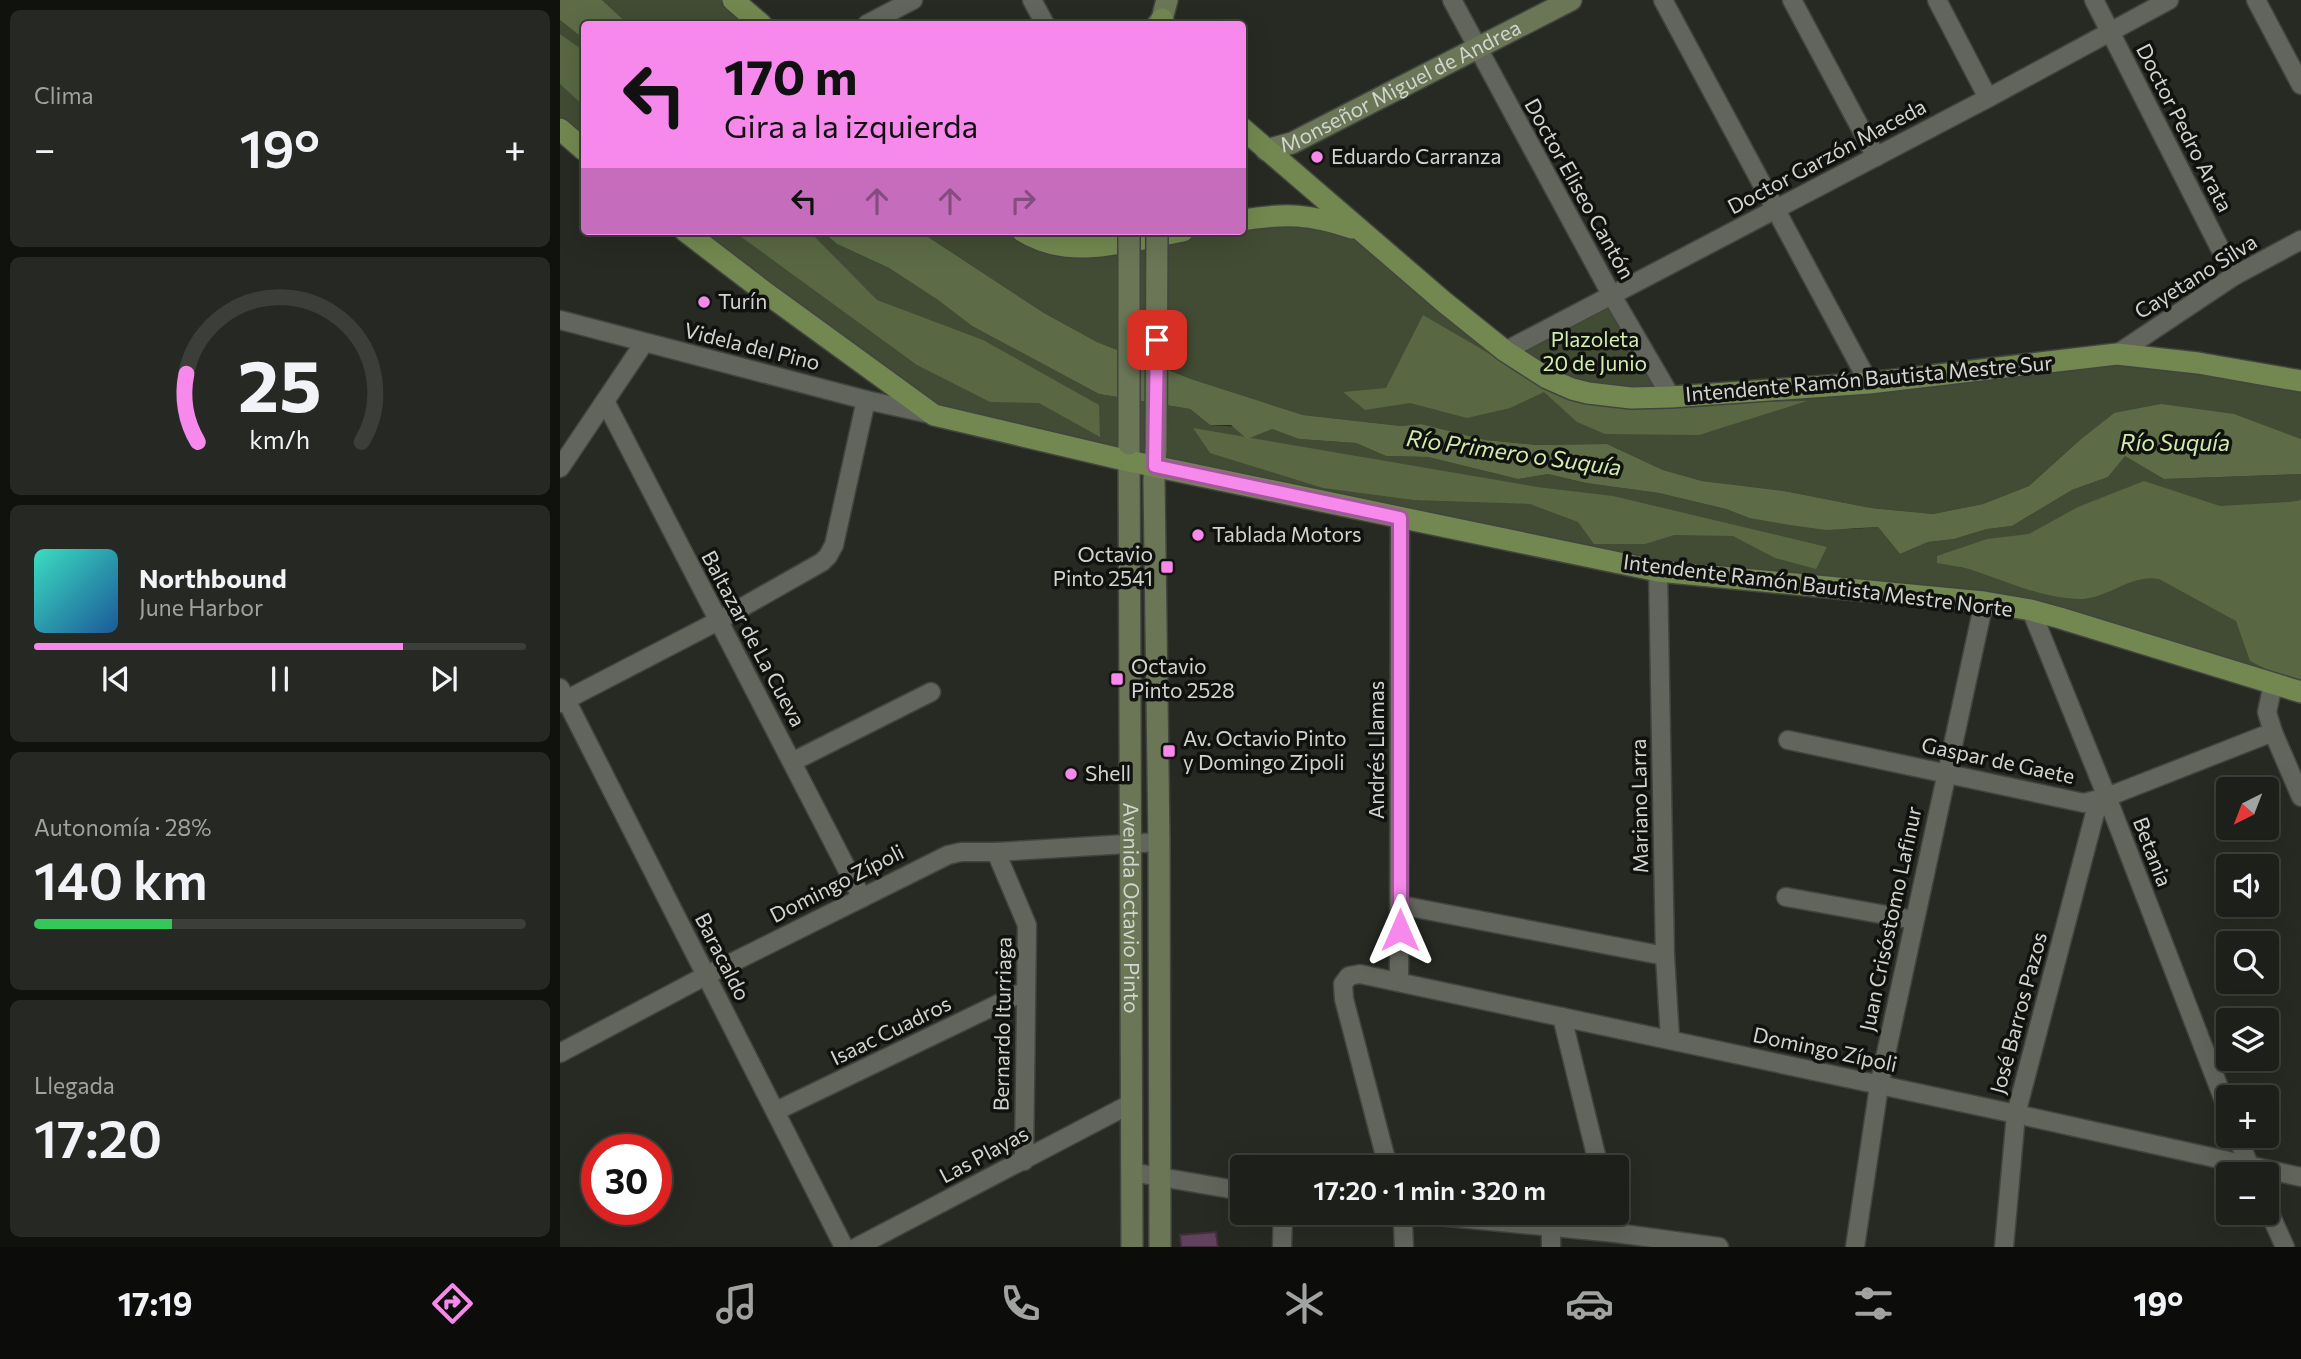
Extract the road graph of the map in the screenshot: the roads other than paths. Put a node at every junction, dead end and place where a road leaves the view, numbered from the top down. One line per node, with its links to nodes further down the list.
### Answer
1 (733, 0): 12 (main road)
2 (913, 0): 13 (street)
3 (1032, 0): 14 (street)
4 (1452, 0): 16 (street, Doctor Eliseo Cantón)
5 (1571, 0): 16 (main road, Monseñor Miguel de Andrea)
6 (1663, 0): 25 (street)
7 (1792, 0): 24 (street)
8 (1937, 0): 18 (street)
9 (2094, 0): 15 (street, Doctor Pedro Arata)
10 (2169, 0): 15 (street, Doctor Garzón Maceda)
11 (2256, 0): 17 (street)
12 (758, 21)
13 (873, 21)
14 (1043, 21)
15 (2110, 32): 18 (street, Doctor Garzón Maceda); 34 (street, Doctor Pedro Arata)
16 (1477, 50): 22 (main road, Monseñor Miguel de Andrea); 35 (street, Doctor Eliseo Cantón)
17 (2301, 85)
18 (1988, 98): 24 (street, Doctor Garzón Maceda)
19 (560, 129): 21 (main road)
20 (1246, 132): 22 (main road, Intendente Ramón Bautista Mestre Sur)
21 (581, 147)
22 (1266, 150): 23 (main road); 27 (main road, Intendente Ramón Bautista Mestre Sur)
23 (1246, 151)
24 (1876, 157): 25 (street, Doctor Garzón Maceda)
25 (1776, 210): 35 (street, Doctor Garzón Maceda); 41 (street)
26 (1246, 219): 27 (main road, Intendente Ramón Bautista Mestre Sur)
27 (1364, 232): 38 (main road, Intendente Ramón Bautista Mestre Sur)
28 (690, 235): 45 (main road, Intendente Ramón Bautista Mestre Norte)
29 (1028, 235): 32 (main road)
30 (1129, 235): 46 (main road, Avenida Octavio Pinto, bridge)
31 (1157, 235): 47 (main road, Avenida Octavio Pinto, bridge)
32 (1160, 235)
33 (2301, 240): 34 (street, Cayetano Silva)
34 (2234, 276): 39 (street, Cayetano Silva)
35 (1611, 294): 38 (street, Doctor Garzón Maceda); 42 (street, Doctor Eliseo Cantón)
36 (560, 320): 37 (street, Videla del Pino)
37 (644, 343): 43 (street, Videla del Pino); 44 (street)
38 (1505, 351): 42 (main road, Intendente Ramón Bautista Mestre Sur)
39 (2117, 354): 40 (main road, Intendente Ramón Bautista Mestre Sur); 41 (main road, Intendente Ramón Bautista Mestre Sur)
40 (2301, 381)
41 (1868, 383): 42 (main road, Intendente Ramón Bautista Mestre Sur)
42 (1671, 397)
43 (866, 400): 45 (street, Videla del Pino); 53 (street)
44 (605, 401): 48 (street); 53 (street, Baltazar de La Cueva)
45 (934, 415): 46 (main road, Intendente Ramón Bautista Mestre Norte)
46 (1129, 453): 47 (main road, Intendente Ramón Bautista Mestre Norte); 65 (main road, Avenida Octavio Pinto)
47 (1155, 458): 49 (main road, Intendente Ramón Bautista Mestre Norte); 64 (main road, Avenida Octavio Pinto)
48 (560, 468)
49 (1400, 518): 50 (main road, Intendente Ramón Bautista Mestre Norte); 69 (street, Andrés Llamas)
50 (1658, 571): 51 (main road, Intendente Ramón Bautista Mestre Norte); 71 (street, Mariano Larra)
51 (1984, 602): 52 (main road, Intendente Ramón Bautista Mestre Norte); 61 (street, Juan Crisóstomo Lafinur)
52 (2031, 610): 54 (main road, Intendente Ramón Bautista Mestre Norte); 62 (street, Betania)
53 (718, 621): 57 (street); 60 (street, Baltazar de La Cueva)
54 (2273, 684): 56 (main road, Intendente Ramón Bautista Mestre Norte); 58 (street)
55 (931, 692): 60 (street)
56 (2301, 692)
57 (562, 697): 72 (street, Baracaldo)
58 (2273, 732): 62 (street, Gaspar de Gaete); 63 (street)
59 (1788, 740): 61 (street, Gaspar de Gaete)
60 (792, 762): 68 (street, Baltazar de La Cueva)
61 (1945, 773): 62 (street, Gaspar de Gaete); 70 (street, Juan Crisóstomo Lafinur)
62 (2107, 797): 78 (street, Betania); 82 (street, José Barros Pazos)
63 (2301, 797)
64 (1159, 842): 65 (street, Domingo Zípoli); 89 (main road, Avenida Octavio Pinto)
65 (1132, 845): 66 (street, Domingo Zípoli); 80 (main road, Avenida Octavio Pinto)
66 (996, 852): 68 (street, Domingo Zípoli); 74 (street, Bernardo Iturriaga)
67 (1786, 897): 70 (street)
68 (862, 898): 72 (street, Domingo Zípoli)
69 (1400, 905): 71 (street); 73 (street, Andrés Llamas)
70 (1914, 920): 79 (street, Juan Crisóstomo Lafinur)
71 (1665, 956): 76 (street, Mariano Larra)
72 (705, 976): 77 (street, Domingo Zípoli); 81 (street, Baracaldo)
73 (1399, 982): 75 (street, Domingo Zípoli); 83 (street, Domingo Zípoli)
74 (1026, 991): 81 (street, Isaac Cuadros); 85 (street, Bernardo Iturriaga)
75 (1562, 1017): 76 (street, Domingo Zípoli); 84 (street)
76 (1670, 1039): 79 (street, Domingo Zípoli)
77 (560, 1053)
78 (2218, 1085)
79 (1879, 1086): 82 (street, Domingo Zípoli); 107 (street, Juan Crisóstomo Lafinur)
80 (1132, 1103): 85 (street, Las Playas); 87 (main road, Avenida Octavio Pinto)
81 (776, 1111): 99 (street, Baracaldo)
82 (2016, 1114): 86 (street, Domingo Zípoli); 108 (street, José Barros Pazos)
83 (1385, 1155)
84 (1596, 1155)
85 (1024, 1161): 100 (street, Las Playas)
86 (2217, 1162)
87 (1131, 1172): 89 (street); 101 (main road, Avenida Octavio Pinto)
88 (2279, 1174): 90 (street, Domingo Zípoli)
89 (1159, 1177): 91 (street); 102 (main road, Avenida Octavio Pinto)
90 (2301, 1177)
91 (1230, 1189)
92 (1283, 1225): 103 (street)
93 (1403, 1225): 104 (street)
94 (1539, 1225): 97 (street)
95 (1614, 1225): 98 (street)
96 (2275, 1225): 109 (street)
97 (1550, 1226): 98 (street); 105 (street)
98 (1616, 1233): 106 (street)
99 (844, 1247)
100 (857, 1247)
101 (1132, 1247)
102 (1160, 1247)
103 (1282, 1247)
104 (1405, 1247)
105 (1551, 1247)
106 (1712, 1247)
107 (1855, 1247)
108 (2004, 1247)
109 (2285, 1247)

